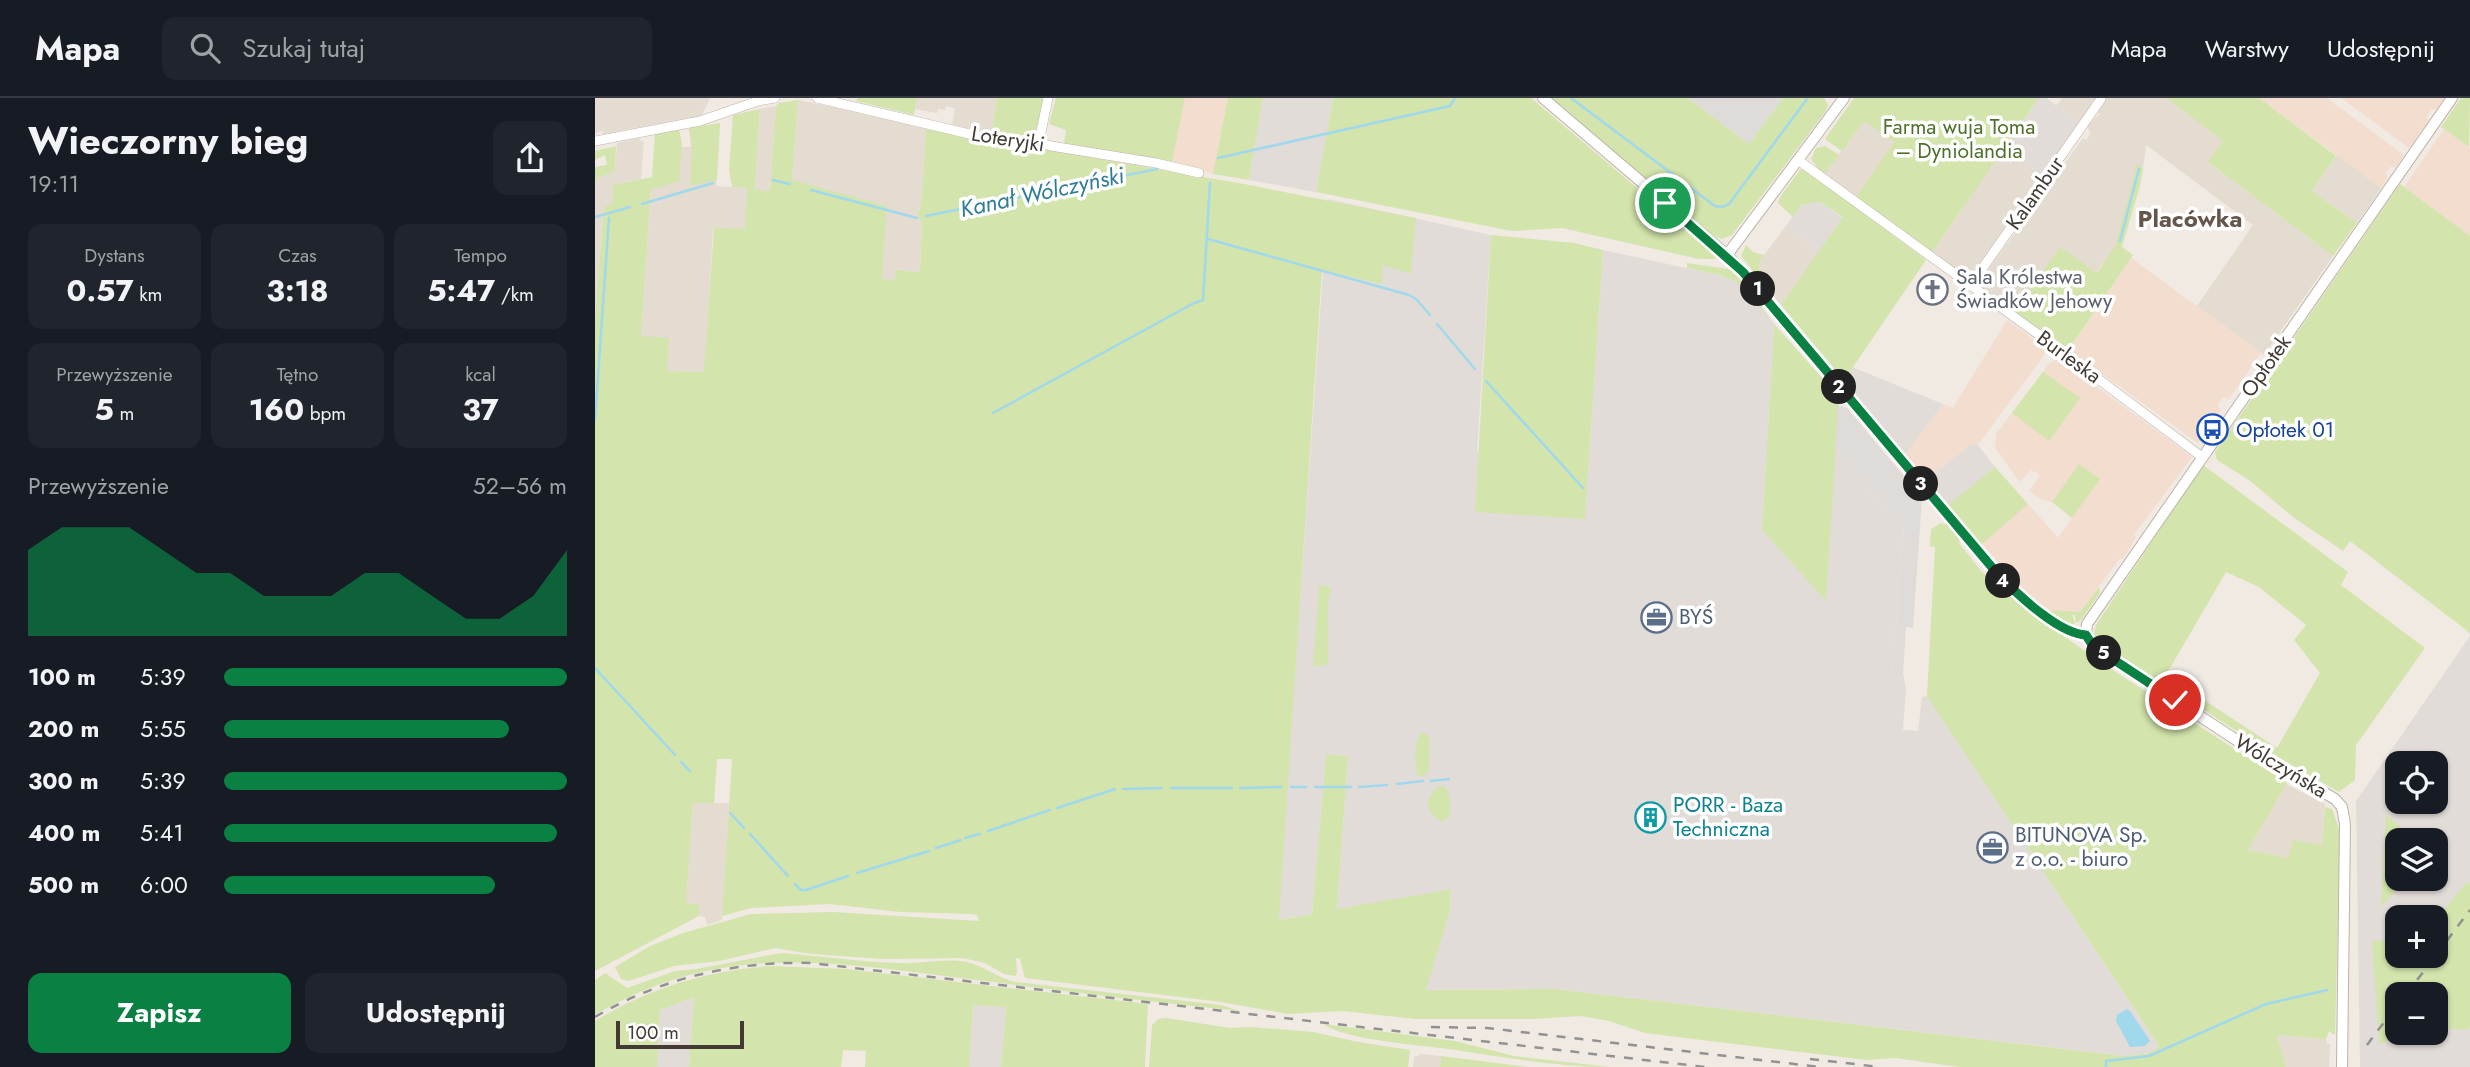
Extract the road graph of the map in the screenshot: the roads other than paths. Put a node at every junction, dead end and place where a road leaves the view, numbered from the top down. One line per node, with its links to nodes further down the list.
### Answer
1 (775, 98): 9 (street)
2 (817, 98): 8 (street, Loteryjki)
3 (1048, 98): 8 (street)
4 (1543, 98): 12 (street, Wólczyńska)
5 (1844, 98): 10 (street)
6 (2452, 98): 14 (street, Opłotek)
7 (2101, 99): 13 (street, Kalambur)
8 (1035, 140): 11 (street, Loteryjki)
9 (595, 141)
10 (1798, 160): 12 (street); 13 (street, Burleska)
11 (1199, 173)
12 (1727, 255): 15 (street, Wólczyńska)
13 (1970, 286): 14 (street, Burleska)
14 (2202, 457): 15 (street, Opłotek)
15 (2086, 635): 16 (street, Wólczyńska)
16 (2342, 1067)

